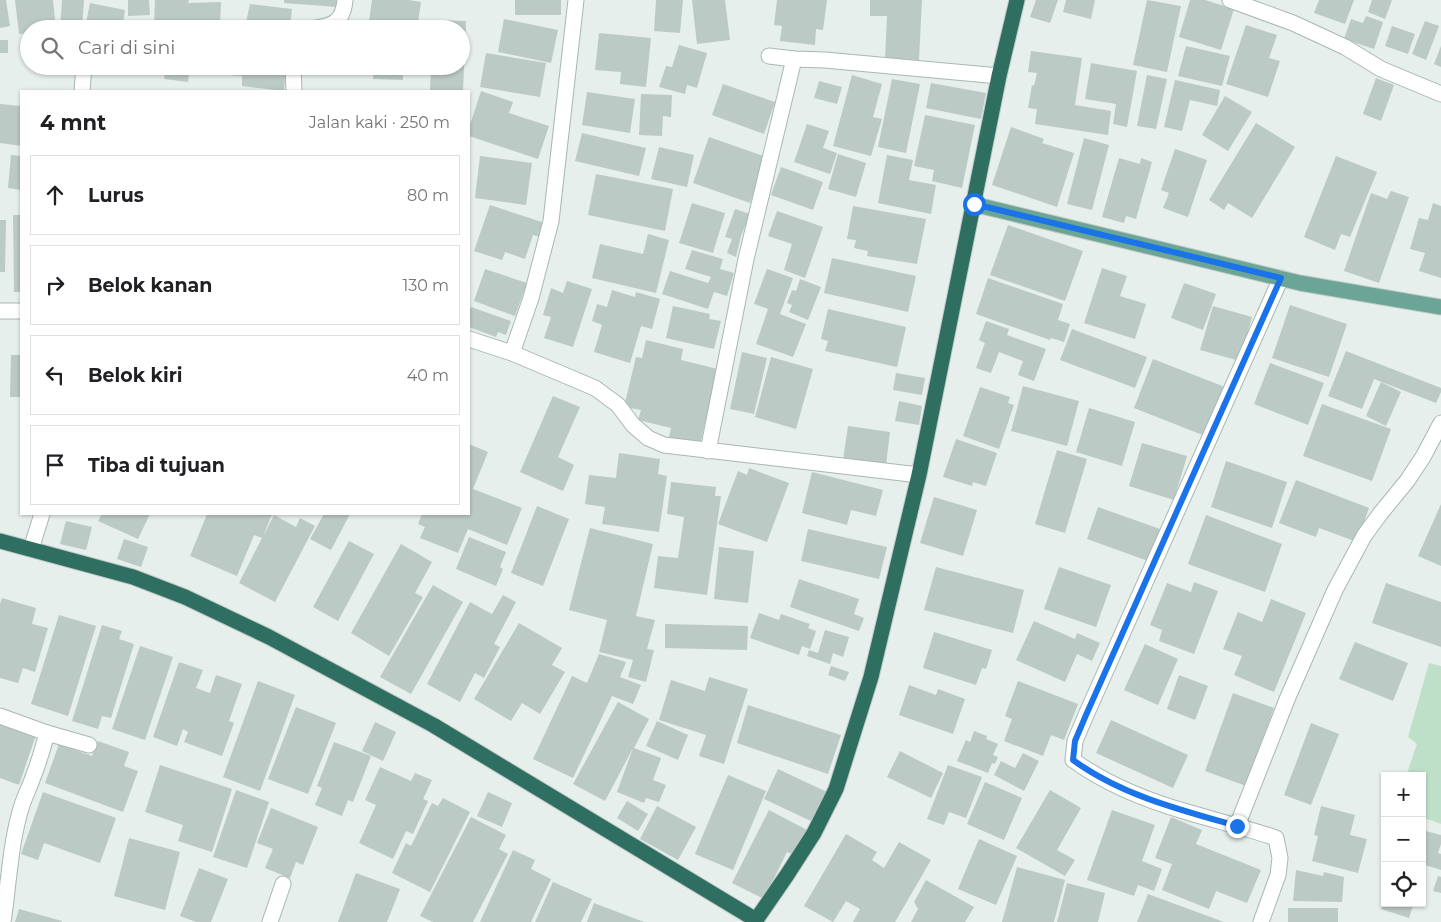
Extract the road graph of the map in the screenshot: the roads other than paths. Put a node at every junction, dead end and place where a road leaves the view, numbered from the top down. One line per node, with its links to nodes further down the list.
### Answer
1 (346, 0): 5 (street)
2 (576, 0): 20 (street)
3 (1017, 0): 10 (highway)
4 (1230, 0): 13 (street)
5 (339, 20)
6 (769, 56): 7 (street)
7 (794, 59): 10 (street); 22 (street)
8 (83, 75): 11 (street)
9 (293, 75): 12 (street)
10 (999, 76): 14 (highway)
11 (82, 90)
12 (294, 90)
13 (1441, 94)
14 (974, 204): 15 (main road); 23 (highway)
15 (1281, 278): 16 (main road); 30 (street)
16 (1441, 308)
17 (0, 311): 18 (street)
18 (20, 311)
19 (470, 339): 20 (street)
20 (512, 353): 22 (street)
21 (1441, 423): 30 (street)
22 (708, 451): 23 (street)
23 (919, 475): 32 (highway)
24 (42, 515): 26 (street)
25 (0, 541): 26 (highway)
26 (31, 549): 32 (highway)
27 (0, 716): 28 (street)
28 (47, 733): 29 (street); 33 (street)
29 (89, 745)
30 (1237, 826): 35 (street)
31 (283, 884): 34 (street)
32 (758, 921)
33 (3, 922)
34 (270, 922)
35 (1261, 922)

